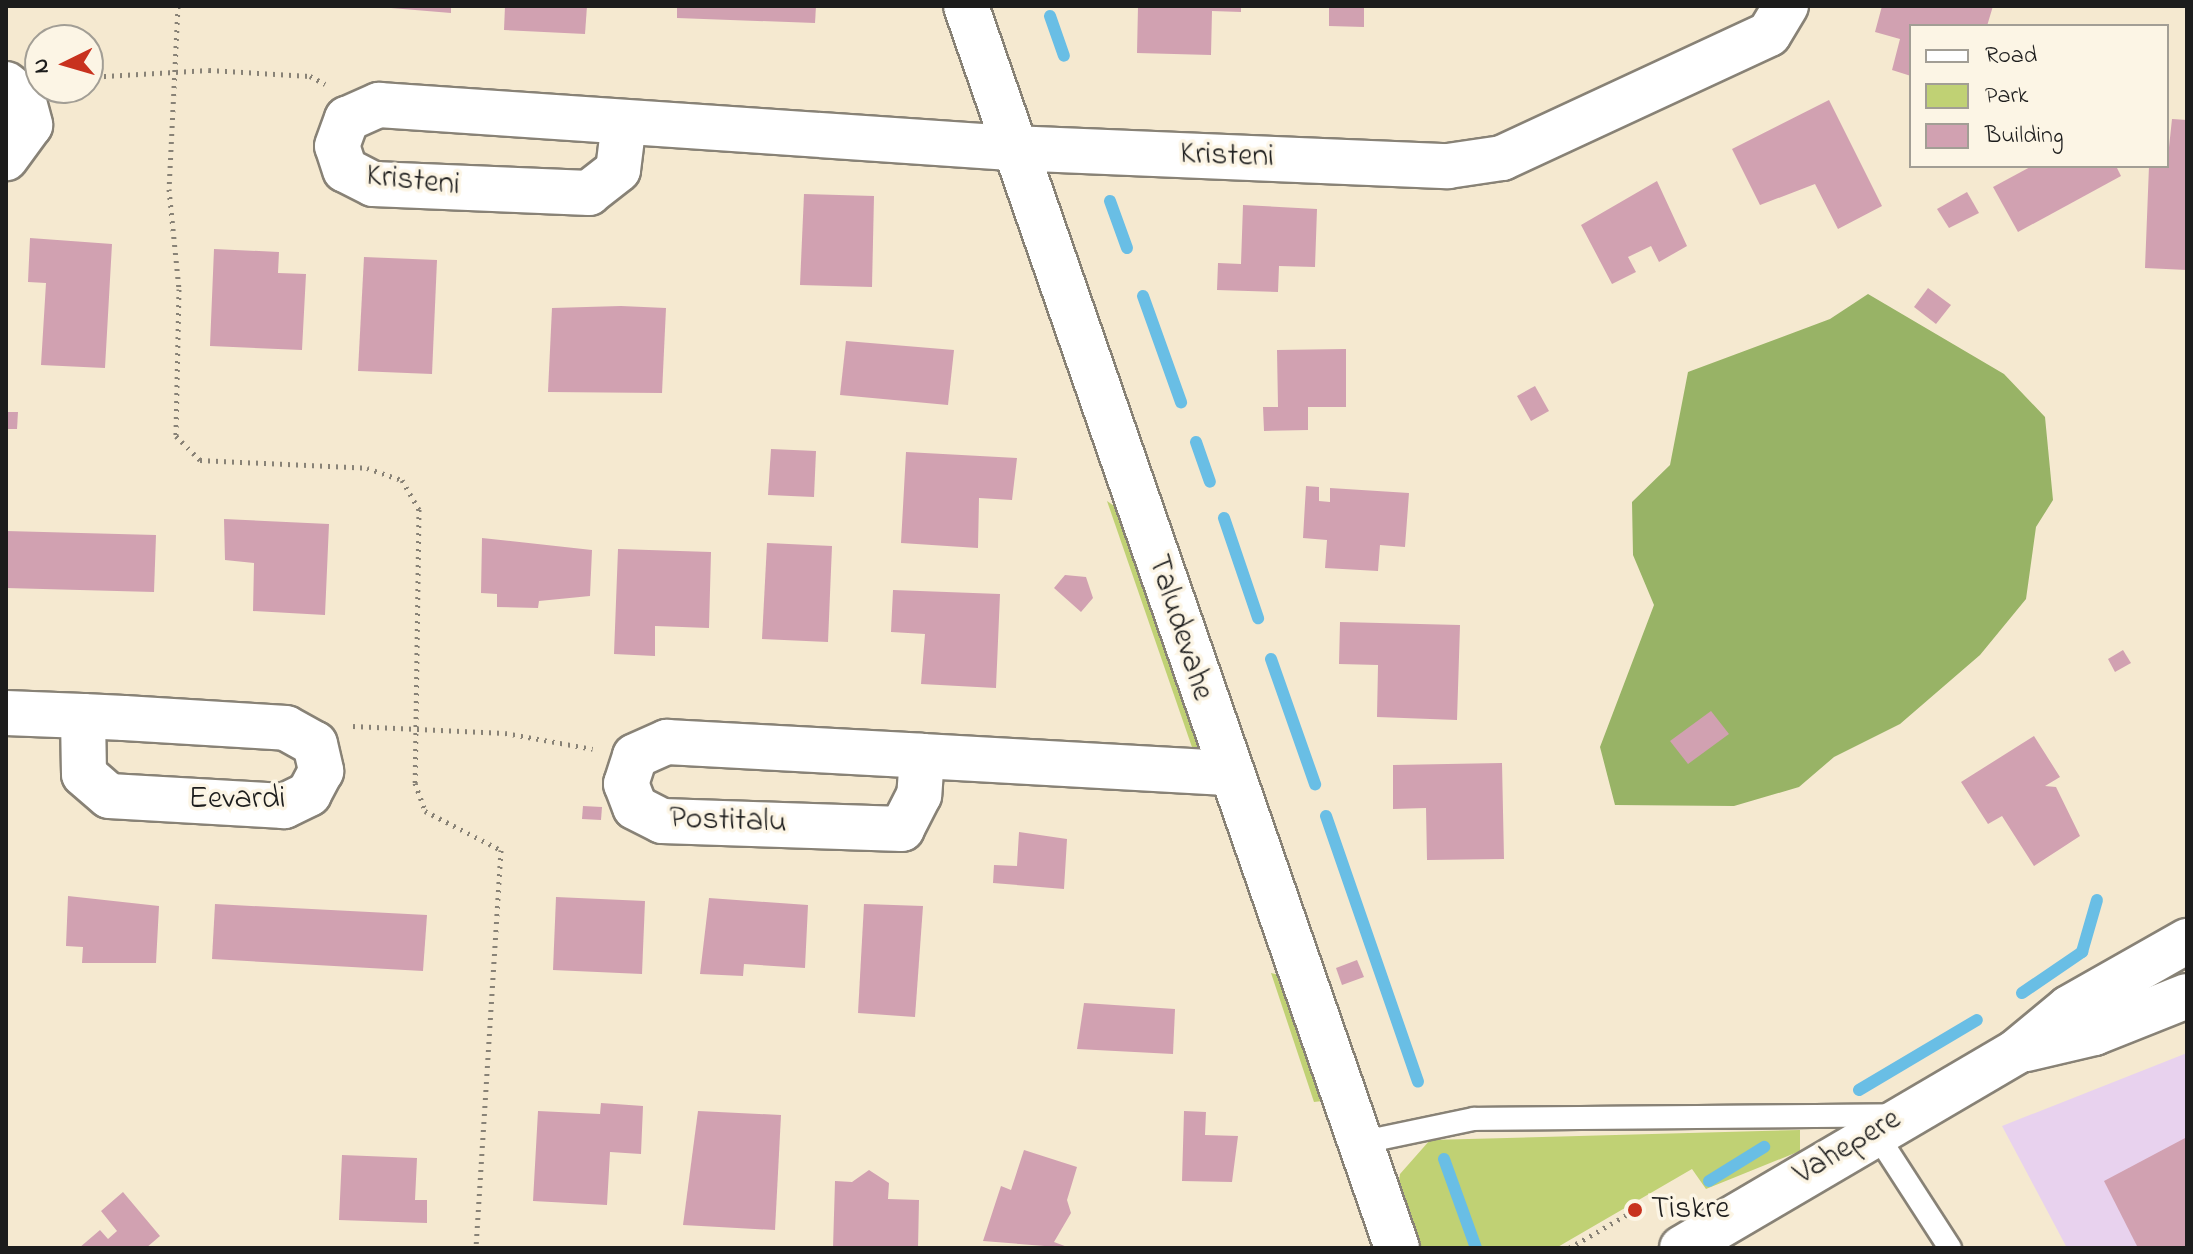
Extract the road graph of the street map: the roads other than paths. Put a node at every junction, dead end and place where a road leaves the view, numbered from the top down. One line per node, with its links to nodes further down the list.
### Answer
1 (966, 6): 5 (street, Taludevahe)
2 (1786, 6): 5 (street, Kristeni)
3 (6, 84): 6 (street)
4 (624, 122): 4 (street, Kristeni); 5 (street, Kristeni)
5 (1011, 148): 10 (street, Taludevahe)
6 (6, 158)
7 (6, 713): 8 (street, Eevardi)
8 (83, 716): 8 (street, Eevardi)
9 (922, 756): 9 (street, Postitalu); 10 (street)
10 (1227, 773): 15 (street, Taludevahe)
11 (2187, 941): 13 (street, Vahepere)
12 (2187, 996): 13 (street, Vahepere)
13 (2016, 1052): 14 (street, Vahepere)
14 (1889, 1123): 15 (lane); 17 (street, Vahepere); 18 (lane)
15 (1359, 1143): 16 (street, Taludevahe)
16 (1397, 1248)
17 (1682, 1248)
18 (1950, 1248)

